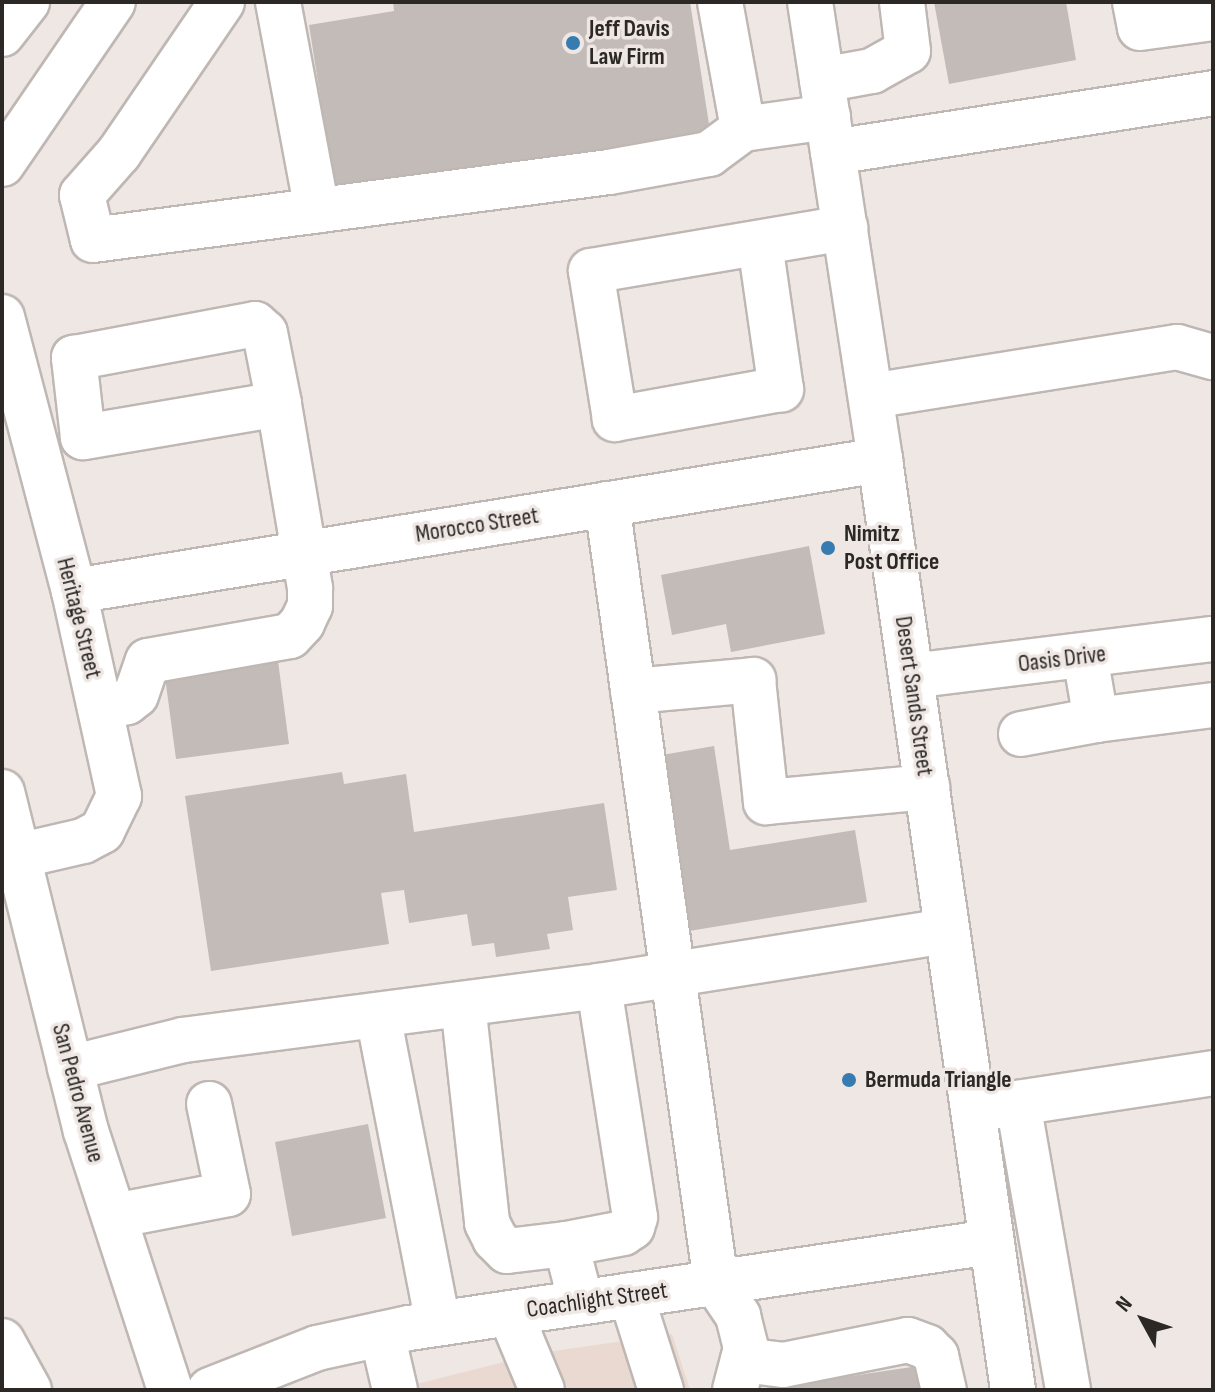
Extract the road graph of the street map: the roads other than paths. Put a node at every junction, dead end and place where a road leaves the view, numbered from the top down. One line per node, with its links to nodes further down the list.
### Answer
1 (27, 2): 10 (street)
2 (113, 2): 14 (street)
3 (222, 2): 15 (street)
4 (278, 2): 15 (street)
5 (720, 2): 13 (street)
6 (810, 2): 12 (street, Desert Sands Street)
7 (902, 2): 12 (street)
8 (1135, 2): 9 (street)
9 (1213, 18)
10 (2, 34)
11 (1213, 93): 12 (street)
12 (828, 116): 13 (street); 16 (street, Desert Sands Street)
13 (743, 129): 15 (street)
14 (9, 136)
15 (317, 210)
16 (845, 228): 17 (street); 20 (street, Desert Sands Street)
17 (760, 244): 17 (street)
18 (2, 317): 25 (street, Heritage Street)
19 (1213, 357): 20 (street)
20 (871, 396): 22 (street, Desert Sands Street)
21 (279, 404): 24 (street)
22 (880, 460): 23 (street, Morocco Street); 28 (street, Desert Sands Street)
23 (607, 504): 24 (street, Morocco Street); 29 (street)
24 (302, 554): 25 (street, Morocco Street); 31 (street)
25 (74, 591): 31 (street, Heritage Street)
26 (1213, 639): 27 (street, Oasis Drive)
27 (1085, 656): 28 (street, Oasis Drive); 32 (street)
28 (911, 676): 34 (street, Desert Sands Street)
29 (633, 691): 34 (street); 38 (street)
30 (1213, 705): 32 (street)
31 (100, 707): 36 (street, Heritage Street)
32 (1096, 720): 33 (street)
33 (1021, 734)
34 (927, 787): 37 (street, Desert Sands Street)
35 (2, 792): 36 (street, San Pedro Avenue)
36 (18, 856): 42 (street, San Pedro Avenue)
37 (947, 931): 38 (street); 46 (street, Desert Sands Street)
38 (673, 974): 39 (street); 50 (street)
39 (599, 986): 40 (street); 49 (street)
40 (463, 1004): 41 (street); 49 (street)
41 (378, 1015): 42 (street); 54 (street)
42 (70, 1068): 47 (street, San Pedro Avenue)
43 (1213, 1073): 44 (street)
44 (1018, 1103): 46 (street); 66 (street)
45 (209, 1104): 47 (street)
46 (972, 1109): 48 (street, Desert Sands Street)
47 (114, 1216): 59 (street, San Pedro Avenue)
48 (991, 1242): 50 (street, Coachlight Street); 65 (street, Desert Sands Street)
49 (566, 1244): 52 (street)
50 (716, 1283): 51 (street, Coachlight Street); 57 (street)
51 (631, 1295): 52 (street, Coachlight Street); 63 (street)
52 (581, 1302): 53 (street, Coachlight Street)
53 (510, 1313): 54 (street, Coachlight Street); 62 (street)
54 (438, 1323): 55 (street, Coachlight Street)
55 (382, 1334): 60 (street, Coachlight Street); 61 (street)
56 (2, 1341): 58 (street)
57 (739, 1375): 64 (street)
58 (29, 1390)
59 (170, 1390)
60 (210, 1390)
61 (395, 1390)
62 (542, 1390)
63 (661, 1390)
64 (944, 1390)
65 (1013, 1390)
66 (1068, 1390)

